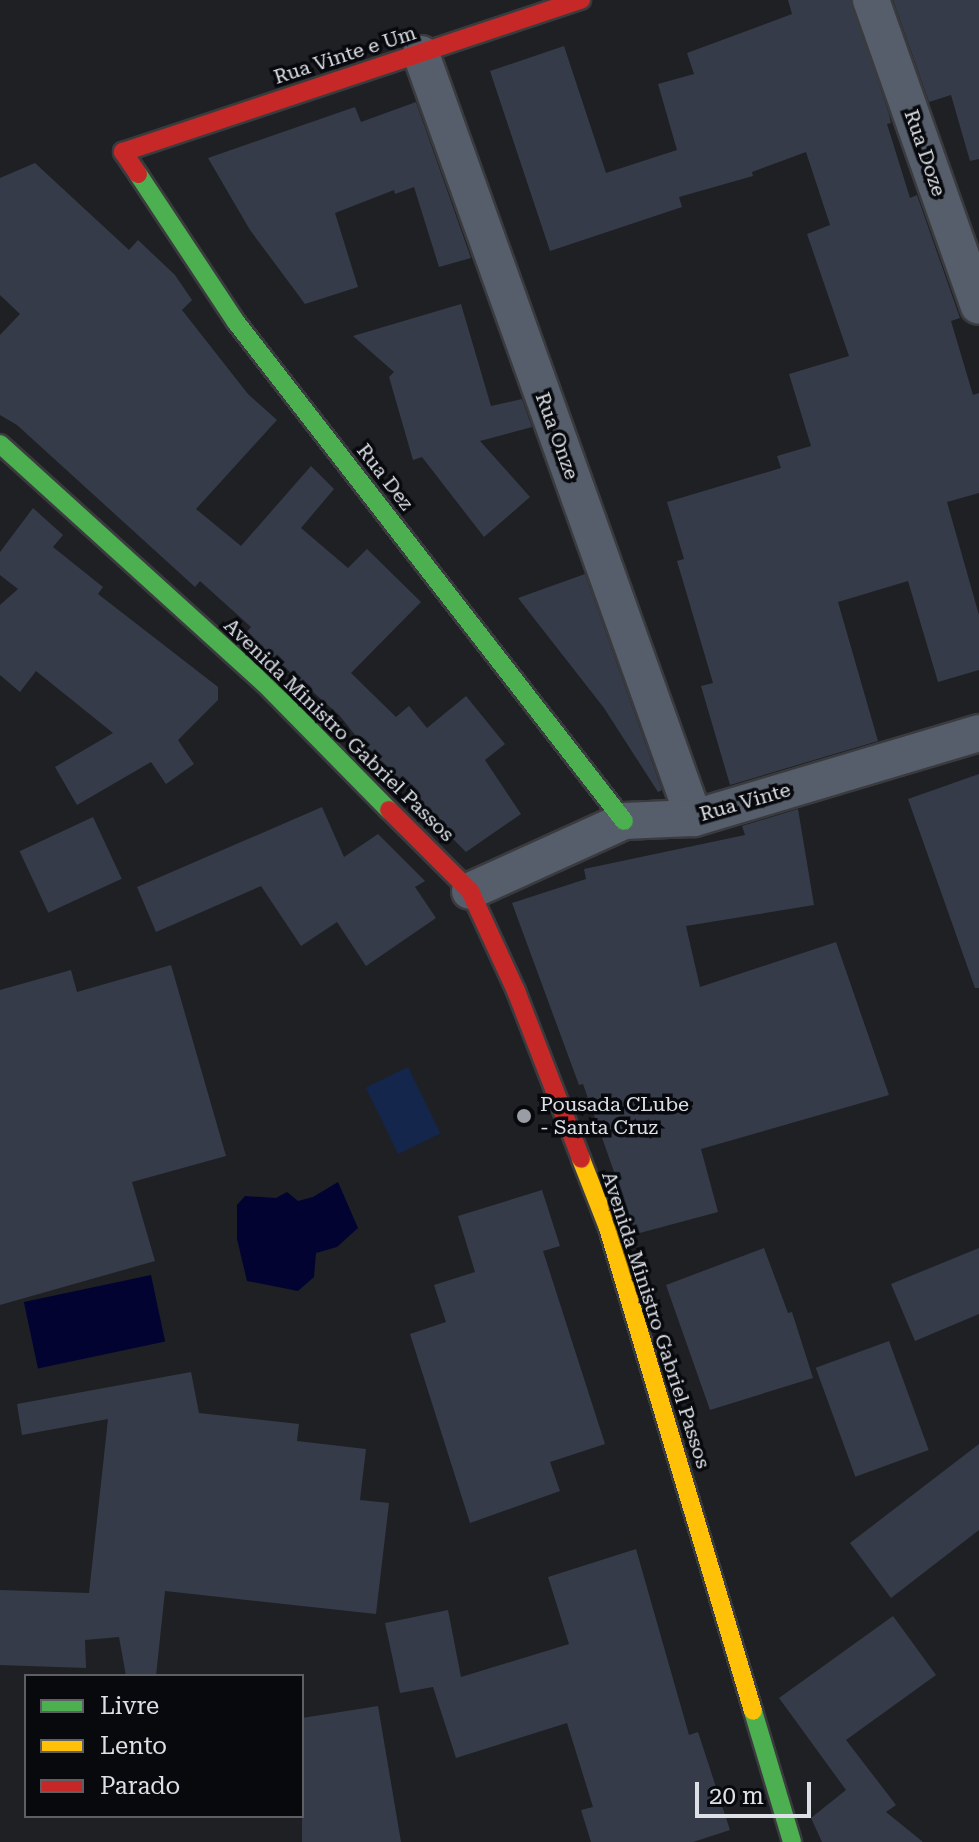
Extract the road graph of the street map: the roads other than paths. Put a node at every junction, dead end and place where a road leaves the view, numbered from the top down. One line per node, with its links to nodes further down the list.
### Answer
1 (581, 0): 3 (main road, Rua Vinte e Um)
2 (871, 0): 5 (street, Rua Doze)
3 (421, 54): 4 (main road, Rua Vinte e Um); 8 (street, Rua Onze)
4 (123, 152): 9 (main road, Rua Dez)
5 (979, 306)
6 (0, 444): 10 (main road, Avenida Ministro Gabriel Passos)
7 (979, 733): 8 (street, Rua Vinte)
8 (694, 818): 9 (street, Rua Vinte)
9 (624, 821): 10 (street, Rua Vinte)
10 (470, 891): 11 (main road, Avenida Ministro Gabriel Passos)
11 (792, 1842)

